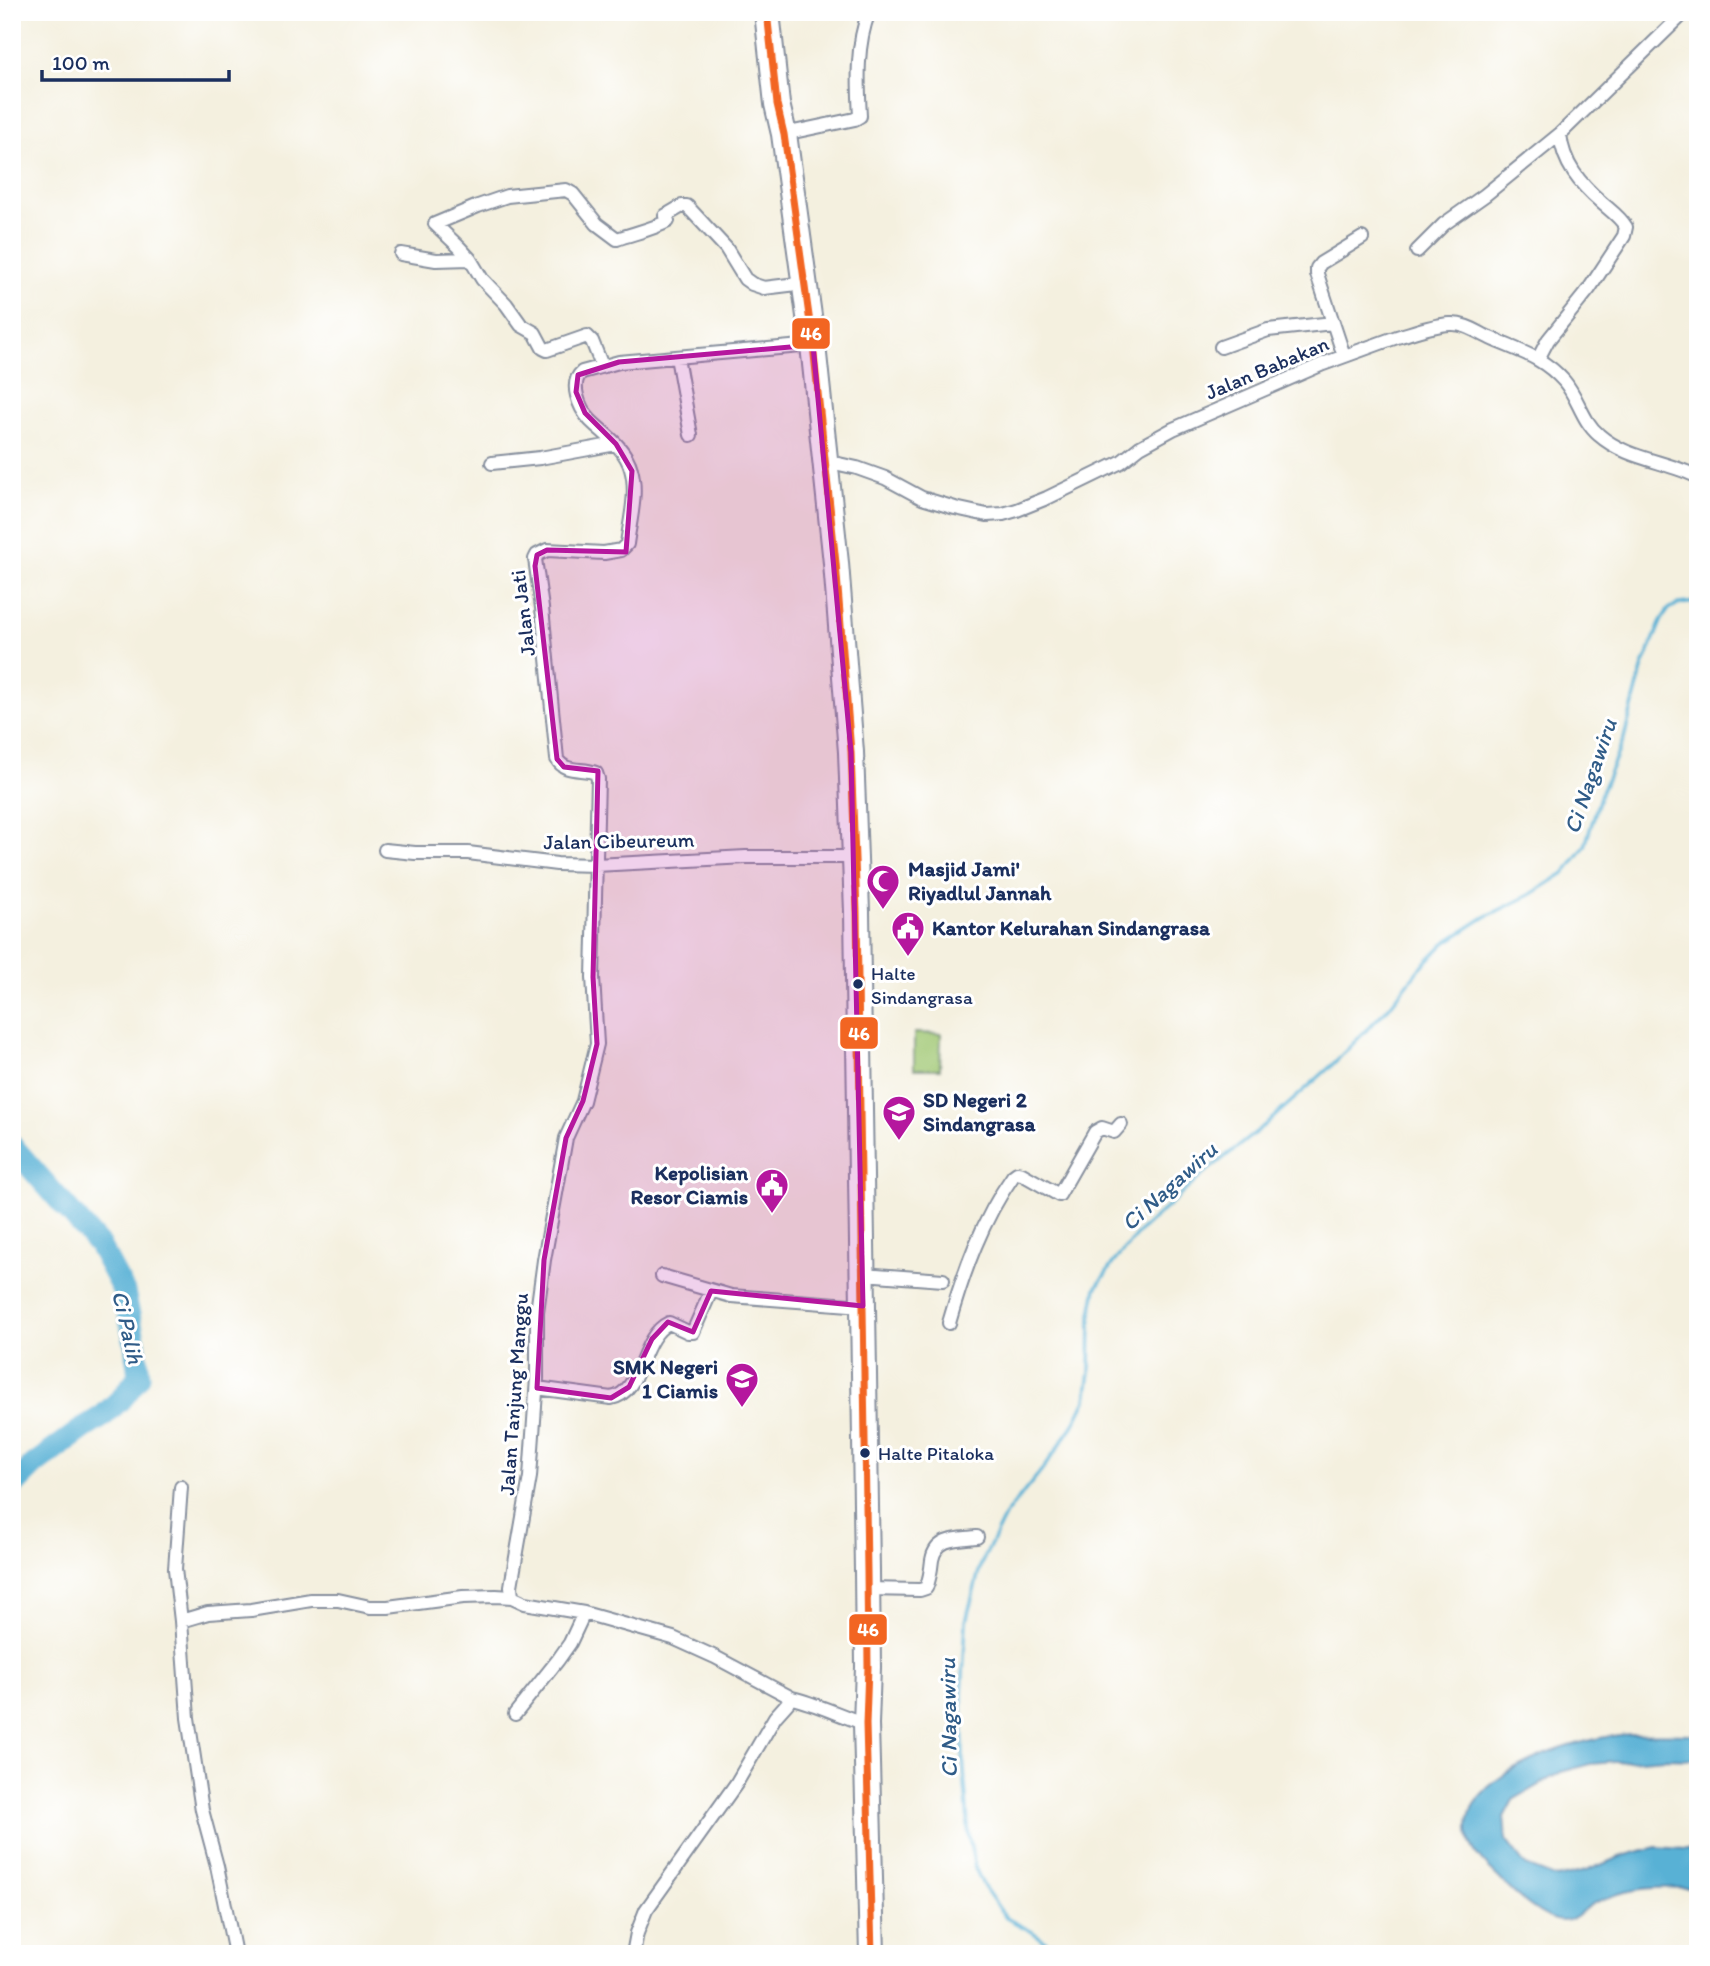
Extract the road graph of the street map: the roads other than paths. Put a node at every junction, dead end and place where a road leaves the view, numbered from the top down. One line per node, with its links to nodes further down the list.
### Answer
1 (766, 12): 4 (highway)
2 (869, 12): 4 (street)
3 (1685, 12): 5 (street)
4 (784, 134): 10 (highway)
5 (1560, 134): 7 (street); 16 (street)
6 (1363, 238): 11 (street)
7 (1417, 251)
8 (401, 254): 9 (street)
9 (470, 259): 10 (street); 17 (street)
10 (805, 283): 12 (highway)
11 (1333, 323): 13 (street); 14 (street)
12 (813, 345): 15 (street, Jalan Jati); 20 (highway)
13 (1221, 347)
14 (1344, 356): 16 (street, Jalan Babakan); 20 (street, Jalan Babakan)
15 (677, 357): 17 (street, Jalan Jati); 18 (street)
16 (1538, 359): 22 (street, Jalan Babakan)
17 (602, 366): 19 (street, Jalan Jati)
18 (691, 435)
19 (616, 444): 21 (street); 25 (street, Jalan Jati)
20 (825, 461): 24 (highway)
21 (492, 463)
22 (1698, 477)
23 (385, 850): 25 (street, Jalan Cibeureum)
24 (855, 857): 25 (street, Jalan Cibeureum); 27 (highway)
25 (596, 865): 33 (street, Jalan Tanjung Manggu)
26 (1121, 1124): 32 (street)
27 (863, 1274): 29 (street); 31 (highway)
28 (662, 1276): 30 (street)
29 (943, 1280)
30 (711, 1291): 31 (street); 33 (street)
31 (863, 1306): 36 (highway)
32 (949, 1322)
33 (537, 1388): 37 (street, Jalan Tanjung Manggu)
34 (181, 1487): 39 (street)
35 (977, 1536): 36 (street)
36 (866, 1588): 42 (highway)
37 (512, 1597): 38 (street); 39 (street)
38 (584, 1613): 40 (street); 41 (street)
39 (181, 1621): 43 (street)
40 (792, 1698): 42 (street); 44 (street)
41 (515, 1714)
42 (866, 1724): 45 (highway)
43 (235, 1954)
44 (633, 1954)
45 (872, 1954)

